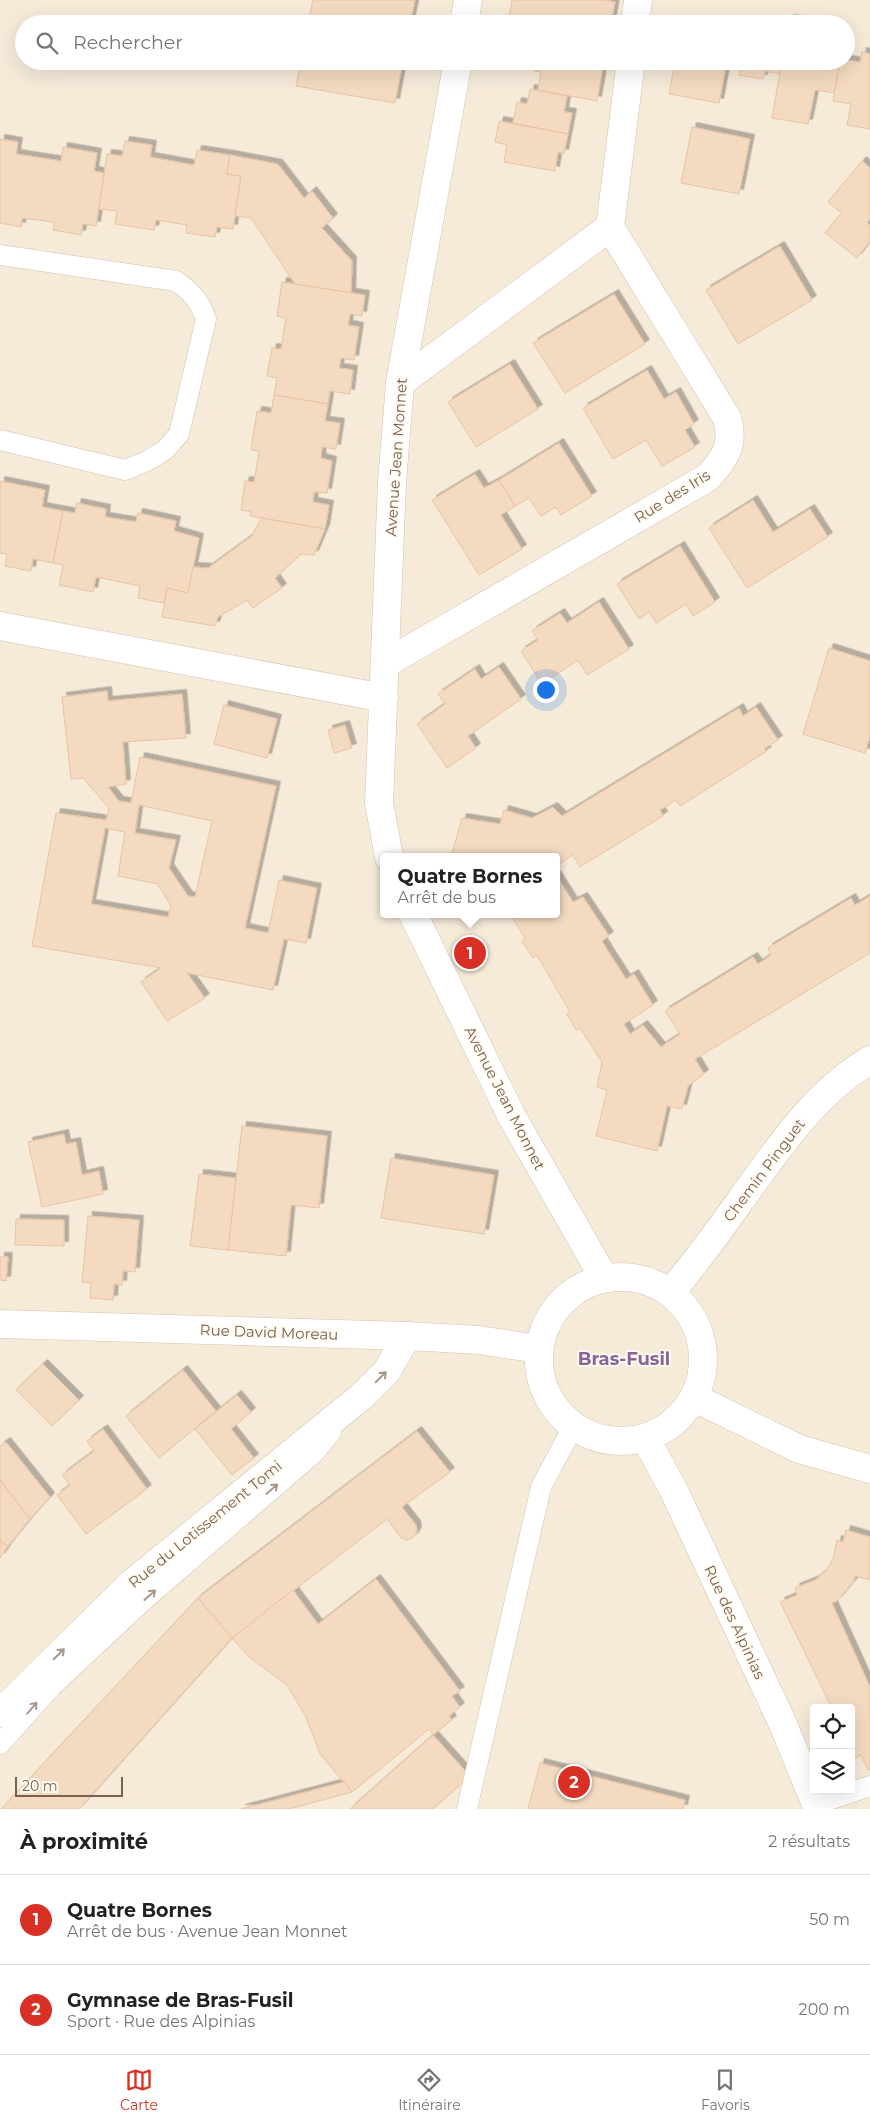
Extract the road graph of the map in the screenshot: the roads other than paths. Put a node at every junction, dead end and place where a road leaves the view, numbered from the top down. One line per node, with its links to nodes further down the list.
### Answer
1 (468, 0): 3 (street)
2 (638, 0): 4 (street)
3 (466, 15)
4 (636, 15)
5 (456, 70): 9 (street, Avenue Jean Monnet)
6 (630, 70): 7 (street)
7 (610, 227): 9 (street); 12 (street, Rue des Iris)
8 (0, 256): 10 (lane)
9 (400, 383): 12 (street, Avenue Jean Monnet)
10 (0, 440)
11 (0, 626): 13 (street)
12 (386, 663): 13 (street, Avenue Jean Monnet)
13 (384, 698): 14 (street, Avenue Jean Monnet)
14 (388, 853)
15 (415, 918): 17 (street, Avenue Jean Monnet)
16 (870, 1060): 18 (street, Chemin Pinguet)
17 (604, 1278): 18 (street); 21 (street)
18 (671, 1292): 23 (street)
19 (0, 1324): 20 (street, Rue David Moreau)
20 (407, 1336): 21 (street, Rue David Moreau); 22 (street, Rue du Lotissement Tomi, one-way to 20)
21 (538, 1350): 24 (street)
22 (362, 1396): 27 (street, Rue du Lotissement Tomi, one-way to 22); 28 (lane, one-way to 22)
23 (695, 1398): 25 (street); 26 (street)
24 (573, 1428): 25 (street); 31 (lane)
25 (646, 1439): 30 (street, Rue des Alpinias)
26 (870, 1469)
27 (0, 1714)
28 (0, 1744)
29 (870, 1786): 30 (lane)
30 (818, 1807)
31 (467, 1809)

